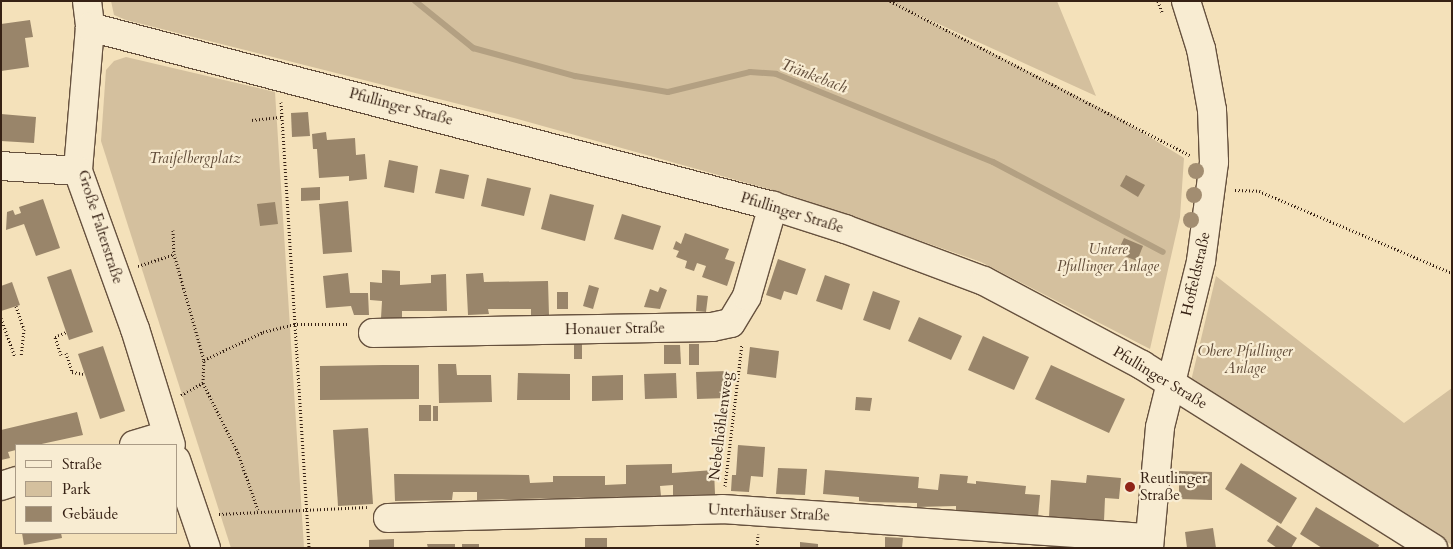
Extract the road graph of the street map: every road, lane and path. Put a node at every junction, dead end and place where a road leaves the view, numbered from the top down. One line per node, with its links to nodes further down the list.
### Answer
1 (890, 1): 11 (path)
2 (1158, 1): 5 (path)
3 (1186, 1): 11 (street, Hoffeldstraße)
4 (88, 14): 6 (street, Pfullinger Straße); 12 (street, Große Falterstraße)
5 (1164, 19)
6 (278, 74): 7 (path); 13 (street, Pfullinger Straße)
7 (282, 117): 8 (path); 20 (path)
8 (252, 120)
9 (1189, 146): 11 (path)
10 (1, 166): 12 (street)
11 (1201, 167): 16 (path); 30 (street, Hoffeldstraße)
12 (78, 171): 17 (street, Große Falterstraße)
13 (772, 206): 22 (street, Honauer Straße); 30 (street, Pfullinger Straße)
14 (173, 230): 15 (path)
15 (174, 254): 17 (path); 28 (path)
16 (1452, 272)
17 (115, 274): 32 (street, Große Falterstraße)
18 (16, 306): 26 (path)
19 (1, 318): 27 (path)
20 (294, 324): 22 (path); 28 (path); 37 (path)
21 (66, 332): 25 (path)
22 (373, 333)
23 (743, 346): 38 (path, Nebelhöhlenweg)
24 (66, 353): 29 (path)
25 (61, 355)
26 (21, 356)
27 (15, 358)
28 (204, 360): 31 (path)
29 (85, 374)
30 (1169, 382): 42 (street, Hoffeldstraße); 45 (street, Pfullinger Straße)
31 (202, 383): 32 (path); 39 (path)
32 (159, 408): 33 (street, Große Falterstraße)
33 (171, 444)
34 (178, 464): 41 (street, Große Falterstraße)
35 (15, 481): 36 (street)
36 (1, 486)
37 (307, 509): 39 (path); 40 (path); 44 (path)
38 (722, 509): 40 (street, Unterhäuser Straße); 42 (street, Unterhäuser Straße)
39 (258, 510): 41 (path)
40 (377, 512)
41 (196, 516): 43 (street, Große Falterstraße)
42 (1149, 543)
43 (206, 548)
44 (309, 548)
45 (1433, 548)

